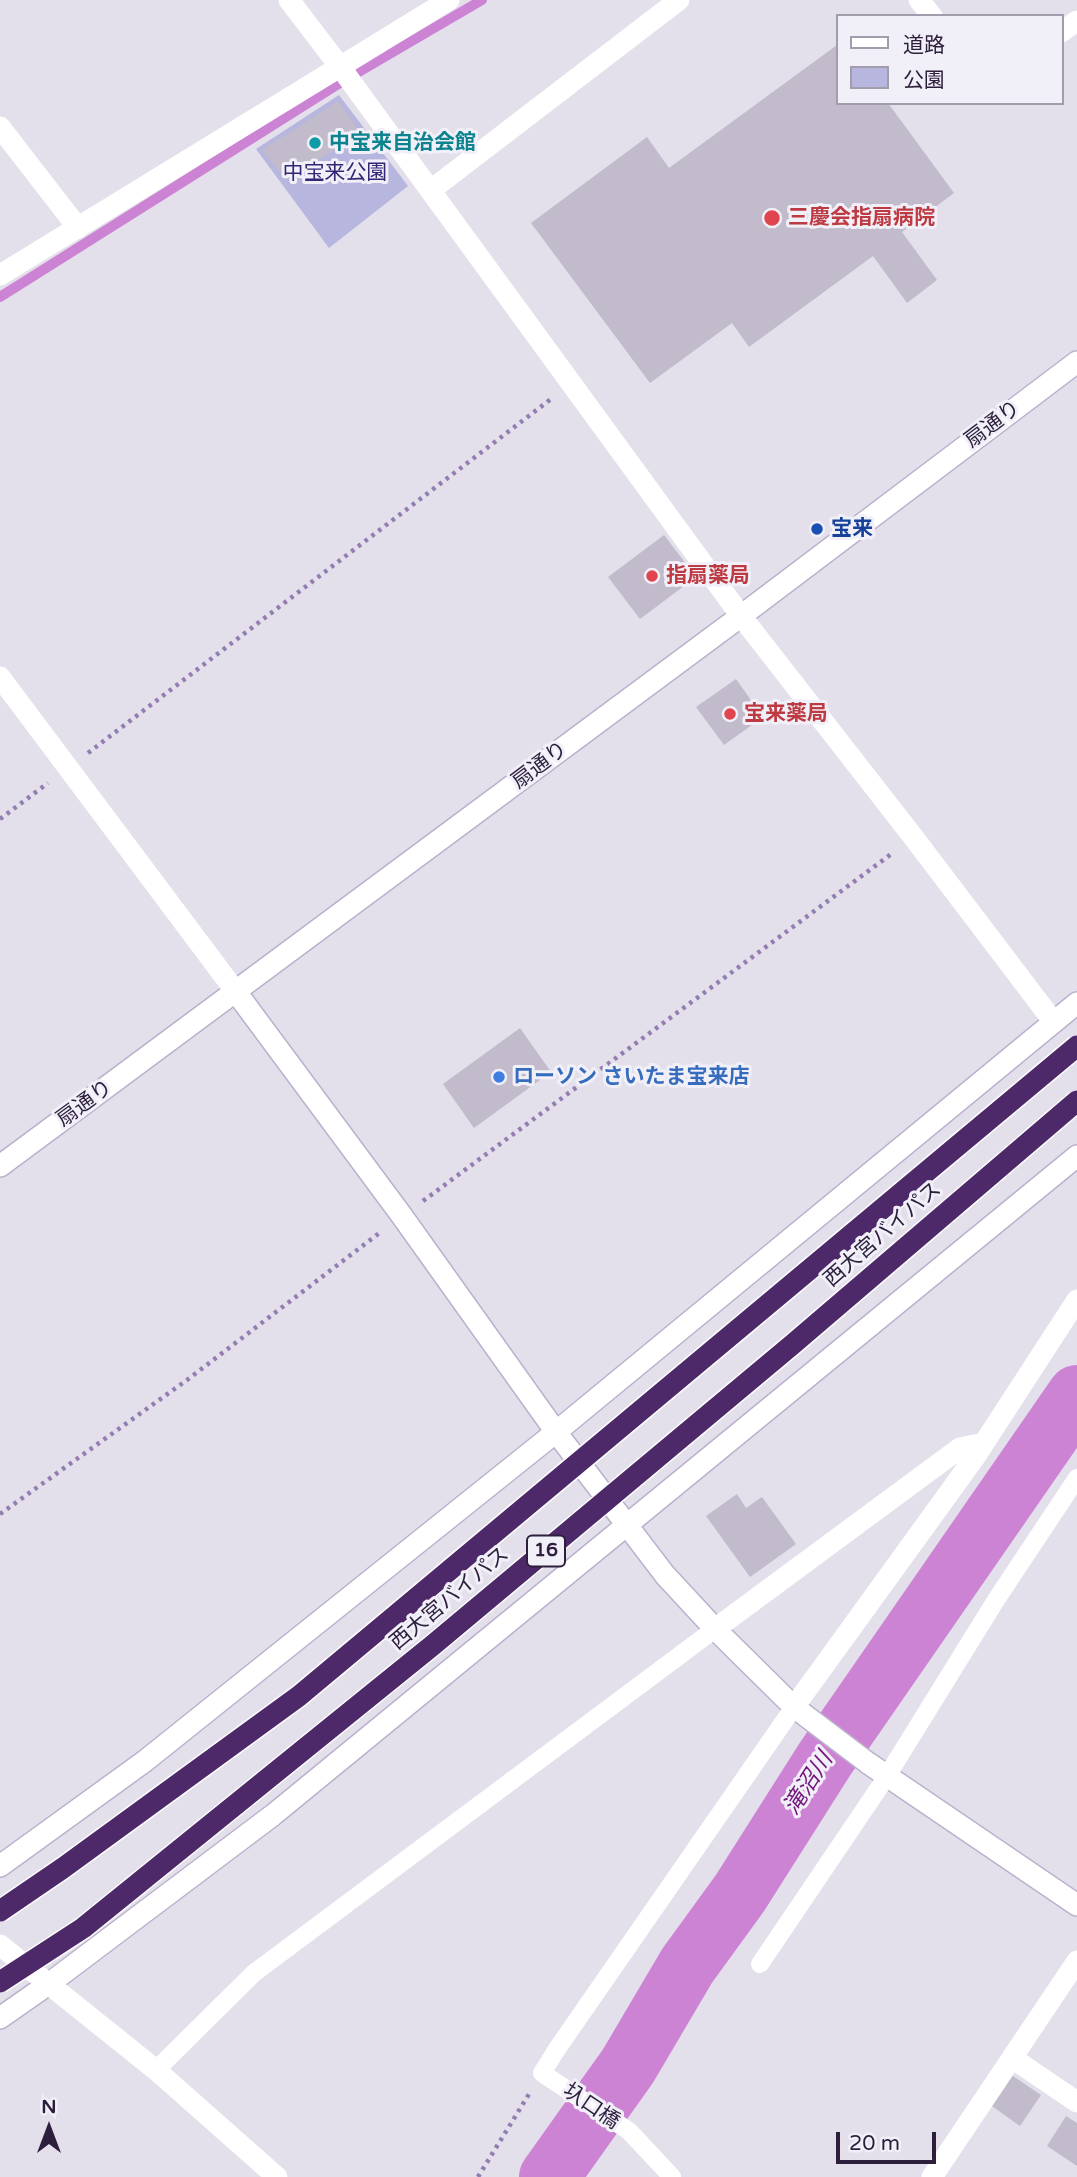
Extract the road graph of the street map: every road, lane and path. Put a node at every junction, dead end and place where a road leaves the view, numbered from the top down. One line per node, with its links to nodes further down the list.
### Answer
1 (449, 0): 6 (street)
2 (679, 0): 8 (street)
3 (919, 0): 5 (street)
4 (294, 2): 6 (street)
5 (930, 14)
6 (341, 68): 8 (street); 9 (street)
7 (0, 127): 9 (street)
8 (431, 190): 12 (street)
9 (78, 228): 10 (street)
10 (0, 275)
11 (1077, 362): 13 (street, 扇通り)
12 (571, 383): 13 (street); 15 (path)
13 (741, 616): 17 (street); 18 (street, 扇通り)
14 (0, 677): 15 (street)
15 (69, 768): 16 (path); 18 (street)
16 (0, 819)
17 (914, 838): 20 (street); 25 (path)
18 (236, 992): 24 (street, 扇通り); 25 (street)
19 (1077, 1003): 20 (street)
20 (1053, 1021): 27 (street)
21 (1077, 1046): 37 (highway, 西大宮バイパス / 16, bridge)
22 (1077, 1101): 41 (highway, 西大宮バイパス / 16, bridge)
23 (1077, 1156): 31 (street)
24 (0, 1166)
25 (402, 1216): 27 (street); 30 (path)
26 (1077, 1300): 28 (street)
27 (556, 1432): 31 (street); 35 (street)
28 (984, 1443): 32 (street); 33 (street)
29 (1077, 1478): 34 (lane)
30 (0, 1514)
31 (626, 1526): 32 (street); 42 (street)
32 (715, 1629): 33 (street); 45 (lane)
33 (794, 1707): 34 (street); 46 (lane)
34 (887, 1776): 36 (street); 40 (lane)
35 (0, 1866)
36 (1077, 1905)
37 (0, 1911)
38 (0, 1945): 42 (street)
39 (1077, 1961): 44 (street)
40 (760, 1964)
41 (0, 1982)
42 (50, 1983): 43 (street); 45 (street)
43 (0, 2018)
44 (1012, 2058): 47 (street); 51 (street)
45 (156, 2070): 48 (street)
46 (548, 2077): 49 (path); 50 (lane, 圦口橋)
47 (1077, 2102)
48 (277, 2177)
49 (478, 2177)
50 (672, 2177)
51 (932, 2177)

